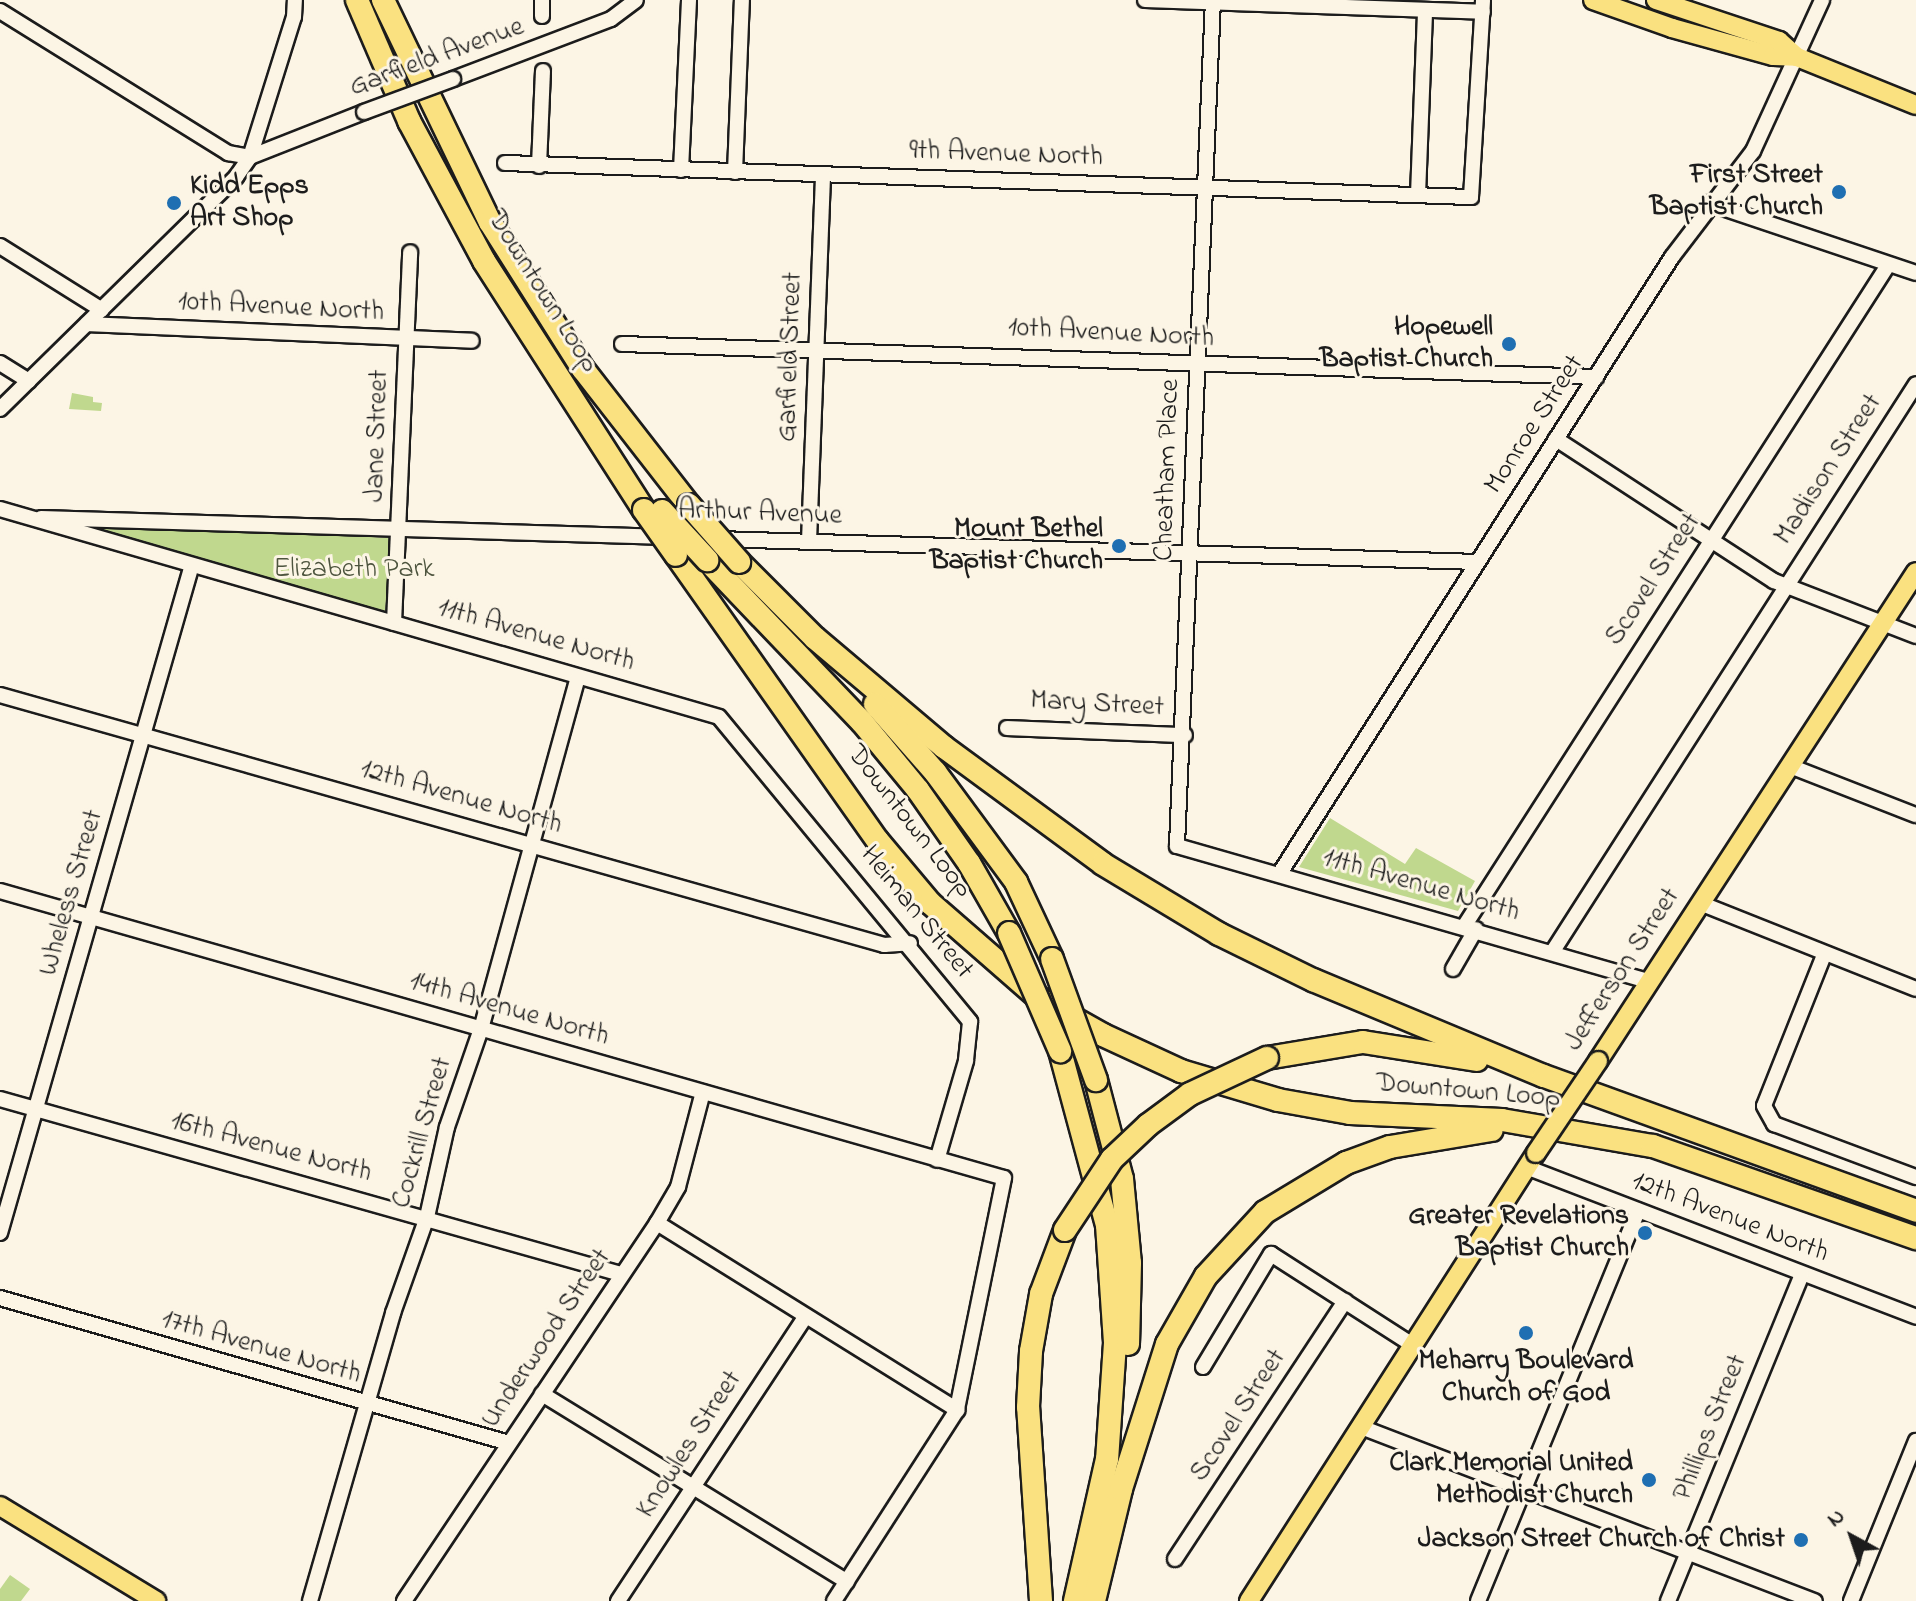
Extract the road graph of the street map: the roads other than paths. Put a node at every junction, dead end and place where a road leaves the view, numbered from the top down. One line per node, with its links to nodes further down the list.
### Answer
1 (295, 0): 20 (street)
2 (357, 0): 47 (highway, Downtown Loop)
3 (383, 0): 62 (highway, Downtown Loop, bridge)
4 (542, 0): 16 (street)
5 (636, 0): 20 (street, Garfield Avenue, bridge)
6 (689, 0): 23 (street)
7 (742, 0): 24 (street)
8 (1145, 0): 12 (street)
9 (1593, 0): 17 (main road)
10 (1656, 0): 17 (main road)
11 (1822, 0): 17 (street, Monroe Street)
12 (1213, 1): 14 (street); 26 (street, Cheatham Place)
13 (1483, 6): 14 (street); 27 (street, 9th Avenue North)
14 (1425, 10): 27 (street)
15 (0, 11): 20 (street)
16 (542, 16)
17 (1797, 57): 19 (main road); 28 (street, Monroe Street)
18 (543, 71): 22 (street)
19 (1916, 105)
20 (250, 157): 33 (street)
21 (505, 163): 22 (street, 9th Avenue North)
22 (539, 166): 23 (street, 9th Avenue North)
23 (681, 170): 24 (street, 9th Avenue North)
24 (735, 172): 25 (street, 9th Avenue North)
25 (823, 175): 26 (street, 9th Avenue North); 38 (street, Garfield Street)
26 (1206, 188): 27 (street, 9th Avenue North); 40 (street, Cheatham Place)
27 (1418, 195)
28 (1708, 203): 31 (street); 41 (street, Monroe Street)
29 (0, 246): 33 (street)
30 (410, 252): 35 (street, Jane Street)
31 (1888, 265): 32 (street); 52 (street, Scovel Street)
32 (1916, 273)
33 (102, 310): 34 (street)
34 (87, 324): 35 (street, 10th Avenue North); 42 (street)
35 (408, 340): 36 (street, 10th Avenue North); 50 (street, Jane Street)
36 (472, 341)
37 (622, 344): 38 (street, 10th Avenue North)
38 (818, 352): 40 (street, 10th Avenue North); 51 (street, Garfield Street)
39 (0, 363): 42 (street)
40 (1198, 366): 41 (street, 10th Avenue North); 54 (street, Cheatham Place)
41 (1596, 377): 45 (street, Monroe Street)
42 (29, 381): 44 (street)
43 (1916, 384): 58 (street, Madison Street)
44 (0, 409)
45 (1556, 439): 52 (street); 55 (street, Monroe Street)
46 (0, 509): 48 (street, 11th Avenue North)
47 (653, 510): 89 (highway, Downtown Loop, bridge); 126 (highway, bridge)
48 (41, 518): 49 (street, Arthur Avenue); 53 (street, 11th Avenue North)
49 (123, 520): 50 (street, Arthur Avenue); 53 (street)
50 (400, 529): 51 (street, Arthur Avenue); 59 (street, Jane Street)
51 (809, 541): 54 (street, Arthur Avenue)
52 (1710, 541): 58 (street); 77 (street, Scovel Street)
53 (121, 544): 56 (street, 11th Avenue North)
54 (1191, 553): 55 (street, Arthur Avenue); 67 (street, Cheatham Place)
55 (1477, 562): 73 (street, Monroe Street)
56 (191, 568): 59 (street, 11th Avenue North); 68 (street, Wheless Street)
57 (1916, 572): 60 (main road, Jefferson Street)
58 (1785, 584): 60 (street); 79 (street, Madison Street)
59 (394, 623): 63 (street, 11th Avenue North)
60 (1883, 623): 61 (street); 69 (main road, Jefferson Street)
61 (1916, 636)
62 (815, 638): 85 (highway, Downtown Loop); 114 (highway, bridge)
63 (578, 677): 65 (street, 11th Avenue North); 71 (street, Cockrill Street)
64 (0, 695): 68 (street, 12th Avenue North)
65 (730, 728): 78 (street, Heiman Street)
66 (1007, 728): 67 (street, Mary Street)
67 (1185, 735): 72 (street, Cheatham Place)
68 (143, 737): 71 (street, 12th Avenue North); 76 (street, Wheless Street)
69 (1790, 766): 70 (street); 75 (main road, Jefferson Street)
70 (1916, 815)
71 (532, 844): 78 (street, 12th Avenue North); 84 (street, Cockrill Street)
72 (1177, 846): 73 (street, 11th Avenue North)
73 (1280, 873): 77 (street, 11th Avenue North)
74 (0, 891): 76 (street, 14th Avenue North)
75 (1700, 903): 80 (street); 82 (main road, Jefferson Street)
76 (93, 917): 84 (street, 14th Avenue North); 88 (street, Wheless Street)
77 (1470, 927): 79 (street, 11th Avenue North); 81 (street, Scovel Street)
78 (910, 943): 90 (street, Heiman Street)
79 (1553, 951): 82 (street, 11th Avenue North)
80 (1824, 955): 83 (street); 92 (street)
81 (1453, 969)
82 (1648, 981): 91 (main road, Jefferson Street, bridge)
83 (1916, 989)
84 (481, 1029): 86 (street, 14th Avenue North); 95 (street, Cockrill Street)
85 (1544, 1076): 94 (highway, Downtown Loop); 125 (highway, bridge)
86 (703, 1092): 90 (street, 14th Avenue North); 96 (street, Underwood Street)
87 (0, 1099): 88 (street, 16th Avenue North)
88 (36, 1109): 95 (street, 16th Avenue North); 97 (street, Wheless Street)
89 (1549, 1128): 98 (highway, Downtown Loop); 114 (highway)
90 (937, 1160): 109 (street, 14th Avenue North)
91 (1531, 1160): 93 (street, 12th Avenue North); 105 (main road, Jefferson Street)
92 (1916, 1177)
93 (1638, 1210): 100 (street, 12th Avenue North); 115 (street)
94 (1916, 1211)
95 (427, 1217): 99 (street, 16th Avenue North); 108 (street, Cockrill Street)
96 (657, 1223): 99 (street, Underwood Street); 103 (street)
97 (0, 1233)
98 (1916, 1238)
99 (621, 1274): 107 (street, Underwood Street)
100 (1802, 1275): 104 (street, 12th Avenue North); 117 (street, Phillips Street)
101 (0, 1298): 108 (street, 17th Avenue North)
102 (1345, 1301): 105 (street); 106 (street); 118 (street, Scovel Street)
103 (805, 1317): 109 (street); 113 (street, Knowles Street)
104 (1916, 1317)
105 (1413, 1345): 110 (main road, Jefferson Street)
106 (1203, 1367)
107 (542, 1394): 112 (street, Underwood Street); 113 (street)
108 (367, 1406): 112 (street, 17th Avenue North); 122 (street, Cockrill Street)
109 (957, 1410): 119 (street)
110 (1361, 1427): 115 (street); 128 (main road, Jefferson Street)
111 (1916, 1441): 132 (street)
112 (509, 1443): 123 (street, Underwood Street)
113 (694, 1489): 119 (street); 124 (street, Knowles Street)
114 (1121, 1489): 127 (highway)
115 (1524, 1490): 117 (street); 129 (street)
116 (0, 1506): 121 (main road)
117 (1688, 1552): 130 (street, Phillips Street); 131 (street)
118 (1175, 1559)
119 (847, 1582): 120 (street)
120 (835, 1600)
121 (156, 1601)
122 (310, 1601)
123 (404, 1601)
124 (618, 1601)
125 (1041, 1601)
126 (1075, 1601)
127 (1094, 1601)
128 (1249, 1601)
129 (1478, 1601)
130 (1668, 1601)
131 (1815, 1601)
132 (1851, 1601)

